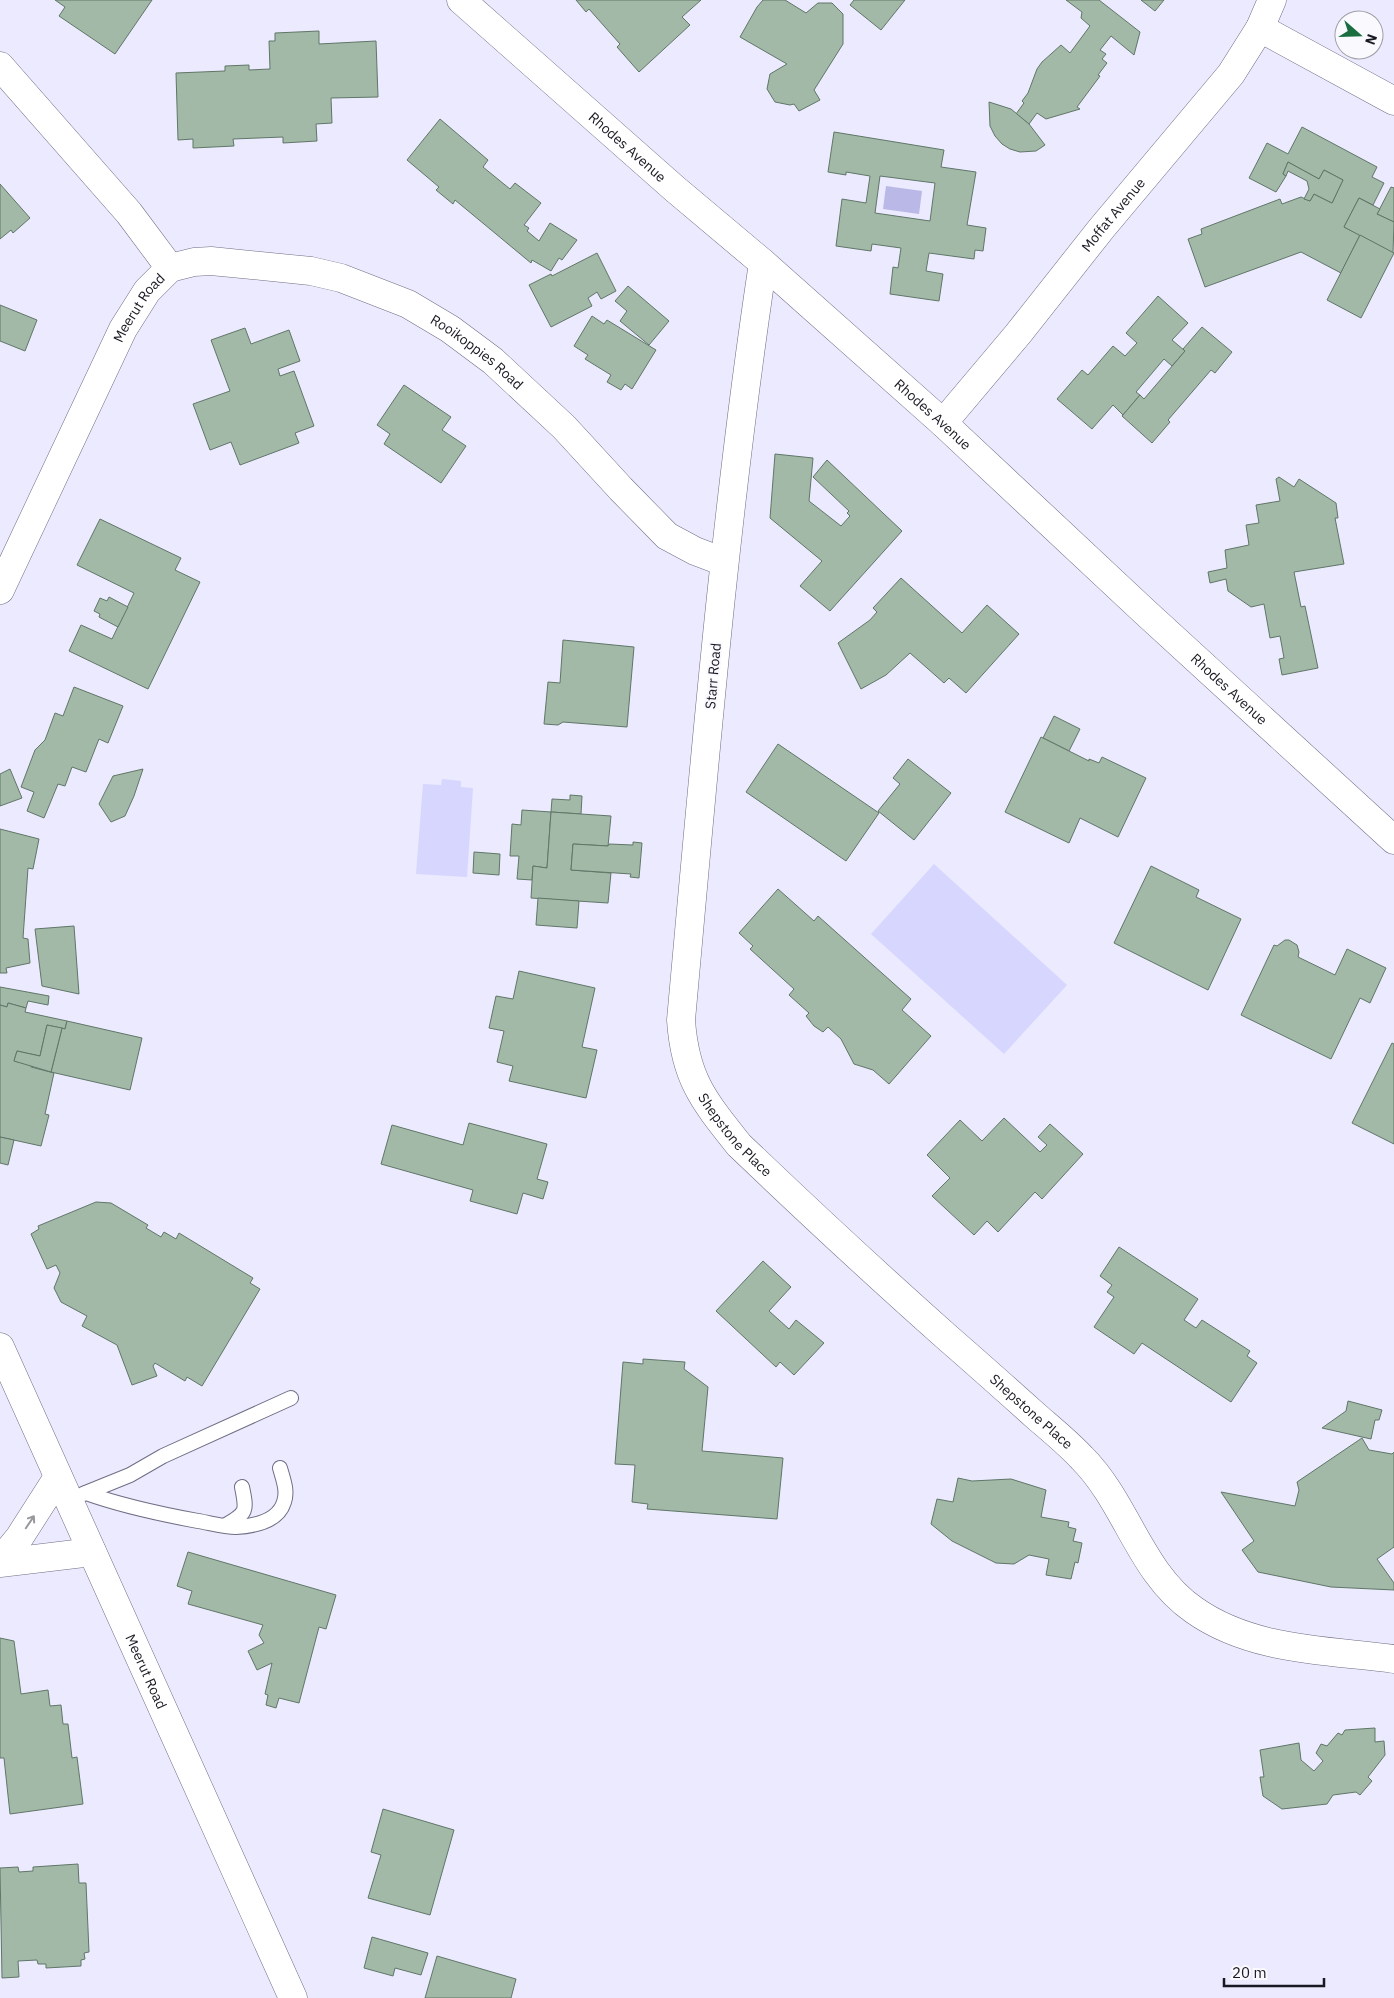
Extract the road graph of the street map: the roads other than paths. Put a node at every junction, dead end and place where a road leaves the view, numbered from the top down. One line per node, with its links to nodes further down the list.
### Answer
1 (461, 0): 6 (street, Rhodes Avenue)
2 (1272, 0): 3 (street, Moffat Avenue)
3 (1260, 28): 5 (street); 8 (street, Moffat Avenue)
4 (0, 66): 7 (street, Meerut Road)
5 (1394, 100)
6 (763, 263): 8 (street, Rhodes Avenue); 9 (street, Starr Road)
7 (170, 268): 9 (street, Rooikoppies Road); 10 (street, Meerut Road)
8 (943, 423): 11 (street, Rhodes Avenue)
9 (724, 562): 12 (street, Starr Road)
10 (0, 590)
11 (1394, 840)
12 (696, 1087): 21 (street, Shepstone Place)
13 (0, 1347): 17 (street, Meerut Road)
14 (291, 1398): 17 (lane)
15 (280, 1468): 18 (lane)
16 (242, 1487): 18 (lane)
17 (71, 1490): 18 (lane); 19 (street, Meerut Road); 20 (street, one-way to 17)
18 (226, 1526)
19 (92, 1552): 20 (street); 22 (street, Meerut Road)
20 (0, 1562)
21 (1394, 1658)
22 (293, 1998)

